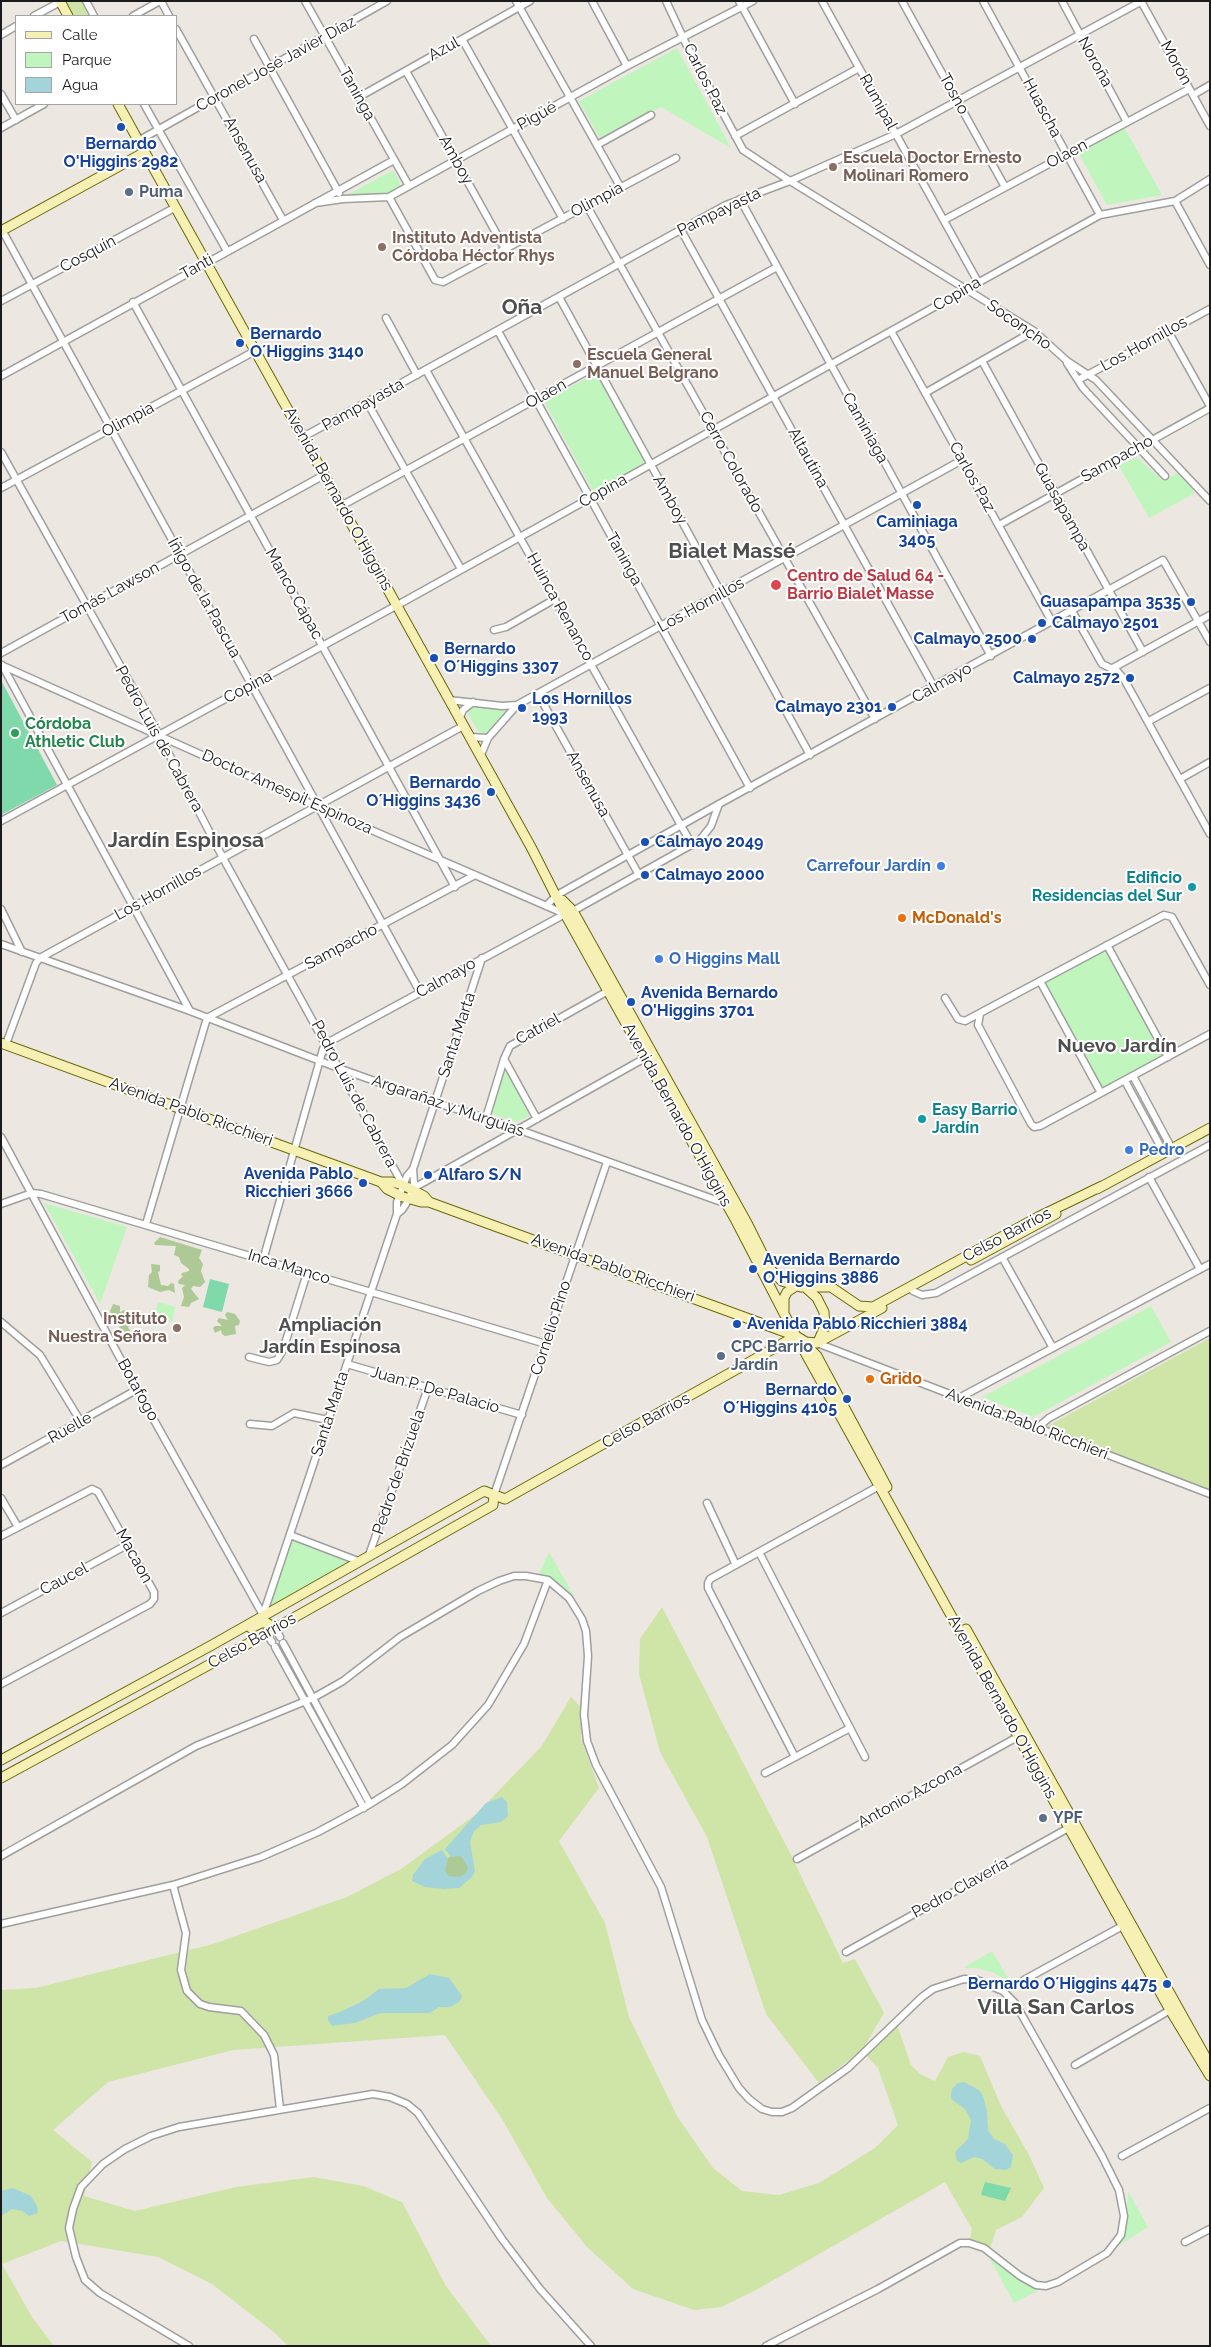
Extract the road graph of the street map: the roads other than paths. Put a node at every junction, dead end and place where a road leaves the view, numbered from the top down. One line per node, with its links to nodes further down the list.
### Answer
1 (86, 1): 19 (street)
2 (161, 1): 20 (street); 21 (street)
3 (305, 1): 26 (street, Taninga)
4 (387, 1): 26 (street, Coronel José Javier Díaz)
5 (530, 1): 15 (street, Azul)
6 (592, 1): 30 (street)
7 (666, 1): 27 (street, Carlos Paz)
8 (753, 1): 16 (street, Pigüé)
9 (822, 1): 33 (street, Rumipal)
10 (902, 1): 41 (street, Tosno)
11 (983, 1): 32 (street, Huascha)
12 (1062, 1): 24 (street, Noroña)
13 (1141, 1): 24 (street, Pampayasta); 36 (street, Morón)
14 (60, 2): 17 (street); 18 (main road)
15 (518, 4): 29 (street, Azul); 40 (street)
16 (740, 4): 27 (street, Pigüé); 42 (street)
17 (36, 15)
18 (67, 15)
19 (93, 15)
20 (135, 15)
21 (168, 15)
22 (15, 27): 25 (street)
23 (178, 32): 39 (street, Ansenusa)
24 (1080, 34): 32 (street, Pampayasta); 48 (street, Noroña)
25 (1, 35)
26 (325, 36): 31 (street, Coronel José Javier Díaz); 38 (street, Taninga)
27 (684, 37): 30 (street, Pigüé); 54 (street, Carlos Paz)
28 (254, 39): 31 (street)
29 (462, 39): 34 (street, Azul); 51 (street)
30 (627, 66): 40 (street, Pigüé)
31 (270, 67): 39 (street, Coronel José Javier Díaz); 68 (street)
32 (1020, 67): 41 (street, Pampayasta); 59 (street, Huascha)
33 (859, 68): 42 (street); 53 (street, Rumipal)
34 (406, 71): 38 (street, Azul); 62 (street, Amboy)
35 (1210, 85): 36 (street, Olaen)
36 (1191, 92): 48 (street, Olaen); 49 (street, Morón)
37 (1, 94): 47 (street)
38 (359, 97): 61 (street, Taninga)
39 (215, 98): 52 (street, Coronel José Javier Díaz); 78 (street, Ansenusa)
40 (570, 98): 51 (street, Pigüé); 56 (street)
41 (958, 101): 53 (street, Pampayasta); 66 (street, Tosno)
42 (795, 104): 54 (street)
43 (42, 105): 47 (street)
44 (119, 105): 55 (main road, Avenida Bernardo O'Higgins)
45 (145, 105): 52 (street)
46 (651, 115): 56 (street)
47 (16, 120): 50 (street)
48 (1127, 122): 59 (street, Olaen)
49 (1210, 126)
50 (1, 128)
51 (513, 129): 62 (street, Pigüé); 77 (street)
52 (158, 130): 55 (street, Coronel José Javier Díaz); 83 (street)
53 (896, 134): 64 (street, Pampayasta); 79 (street, Rumipal)
54 (735, 136): 58 (street, Carlos Paz)
55 (138, 141): 57 (main road, Avenida Bernardo O'Higgins)
56 (597, 145): 67 (street)
57 (144, 152): 75 (main road, Avenida Bernardo O'Higgins); 81 (main road)
58 (748, 154): 64 (street, Soconcho)
59 (1067, 154): 66 (street, Olaen); 76 (street, Huascha)
60 (676, 158): 67 (street, Olimpia)
61 (394, 160): 65 (street, Taninga); 68 (street, Tanti)
62 (456, 160): 65 (street, Pigüé); 82 (street, Amboy)
63 (1210, 180): 72 (street, Copina)
64 (790, 181): 71 (street, Pampayasta); 90 (street, Soconcho)
65 (409, 186): 69 (street, Pigüé)
66 (1005, 187): 79 (street, Olaen)
67 (621, 188): 74 (street, Olimpia)
68 (338, 190): 70 (street); 73 (street, Tanti)
69 (389, 197): 70 (street, Pigüé); 82 (street, Olimpia)
70 (342, 199): 73 (street, Pigüé)
71 (740, 199): 80 (street, Pampayasta); 87 (street, Caminiaga)
72 (1175, 201): 76 (street, Copina); 86 (street)
73 (314, 203): 78 (street, Tanti)
74 (587, 206): 77 (street, Olimpia); 85 (street, Cerro Colorado)
75 (176, 208): 84 (main road, Avenida Bernardo O'Higgins); 89 (street, Cosquín)
76 (1100, 215): 88 (street, Copina)
77 (563, 219): 82 (street, Olimpia)
78 (284, 220): 83 (street, Tanti)
79 (944, 220): 88 (street, Rumipal)
80 (681, 230): 85 (street, Pampayasta); 92 (street, Altautina)
81 (2, 231): 89 (street, Íñigo de la Pascua)
82 (505, 249)
83 (227, 250): 84 (street, Tanti)
84 (206, 262): 94 (street, Tanti); 103 (main road, Avenida Bernardo O'Higgins)
85 (620, 264): 91 (street, Pampayasta); 101 (street, Cerro Colorado)
86 (1210, 265)
87 (777, 267): 92 (street, Olaen); 106 (street, Caminiaga)
88 (978, 282): 90 (street, Copina)
89 (32, 285): 93 (street, Cosquín); 102 (street, Íñigo de la Pascua)
90 (967, 289): 98 (street, Copina); 99 (street, Soconcho)
91 (558, 297): 97 (street, Pampayasta); 107 (street, Amboy)
92 (719, 299): 101 (street, Olaen); 115 (street, Altautina)
93 (1, 301)
94 (133, 302): 102 (street, Tanti); 113 (street, Manco Cápac)
95 (1210, 309): 100 (street, Los Hornillos)
96 (386, 318): 110 (street)
97 (498, 331): 108 (street, Pampayasta); 116 (street, Taninga)
98 (891, 331): 106 (street, Copina); 114 (street, Carlos Paz)
99 (1034, 331): 104 (street); 105 (street, Soconcho)
100 (1168, 331): 109 (street, Los Hornillos); 118 (street)
101 (658, 332): 107 (street, Olaen); 120 (street, Cerro Colorado)
102 (62, 343): 111 (street, Tanti); 119 (street, Íñigo de la Pascua)
103 (255, 351): 113 (street, Olimpia); 121 (main road, Avenida Bernardo O'Higgins)
104 (982, 361): 114 (street); 134 (street, Guasapampa)
105 (1067, 362): 109 (street, Soconcho); 112 (street)
106 (831, 365): 115 (street, Copina); 133 (street, Caminiaga)
107 (596, 366): 116 (street, Olaen); 127 (street, Amboy)
108 (426, 370): 110 (street, Pampayasta); 122 (street, Huinca Renanco)
109 (1089, 374): 112 (street, Los Hornillos); 123 (street, Soconcho)
110 (417, 375): 117 (street, Pampayasta)
111 (1, 376)
112 (1078, 380): 124 (street)
113 (182, 390): 119 (street, Olimpia); 138 (street, Manco Cápac)
114 (925, 393): 126 (street, Carlos Paz)
115 (774, 397): 120 (street, Copina); 139 (street, Altautina)
116 (536, 400): 122 (street, Olaen); 135 (street, Taninga)
117 (368, 402): 121 (street, Pampayasta); 128 (street)
118 (1210, 407): 123 (street, Sampacho)
119 (111, 429): 131 (street, Olimpia); 142 (street, Íñigo de la Pascua)
120 (713, 430): 127 (street, Copina); 143 (street, Cerro Colorado)
121 (303, 437): 129 (main road, Avenida Bernardo O'Higgins)
122 (465, 439): 128 (street, Olaen); 141 (street, Huinca Renanco)
123 (1152, 440): 124 (street, Sampacho); 136 (street, Soconcho)
124 (1138, 448): 130 (street); 134 (street, Sampacho)
125 (1, 452): 131 (street, Pedro Luis de Cabrera)
126 (962, 460): 133 (street, Los Hornillos); 140 (street, Carlos Paz)
127 (651, 465): 135 (street, Copina); 146 (street, Amboy)
128 (406, 471): 137 (street, Olaen); 144 (street)
129 (324, 475): 137 (main road, Avenida Bernardo O'Higgins); 138 (street, Tomás Lawson)
130 (1165, 476)
131 (17, 480): 132 (street, Olimpia); 149 (street, Pedro Luis de Cabrera)
132 (1, 488)
133 (902, 493): 139 (street, Los Hornillos); 160 (street, Caminiaga)
134 (1055, 494): 140 (street, Sampacho); 145 (street, Guasapampa)
135 (590, 498): 141 (street, Copina); 154 (street, Taninga)
136 (1210, 501)
137 (341, 506): 148 (main road, Avenida Bernardo O'Higgins)
138 (251, 516): 142 (street, Tomás Lawson); 157 (street, Manco Cápac)
139 (844, 525): 143 (street, Los Hornillos); 165 (street, Altautina)
140 (999, 525): 153 (street, Carlos Paz)
141 (520, 537): 144 (street, Copina); 147 (street, Huinca Renanco)
142 (180, 555): 149 (street, Tomás Lawson); 164 (street, Íñigo de la Pascua)
143 (785, 558): 146 (street, Los Hornillos); 171 (street, Cerro Colorado)
144 (461, 569): 148 (street, Copina)
145 (1109, 591): 150 (street, Calmayo); 152 (street, Calmayo); 158 (street, Guasapampa)
146 (722, 593): 154 (street, Los Hornillos); 177 (street, Amboy)
147 (555, 599): 155 (street); 161 (street, Huinca Renanco)
148 (397, 606): 157 (street, Copina); 168 (main road, Avenida Bernardo O'Higgins)
149 (86, 607): 159 (street, Tomás Lawson); 174 (street, Pedro Luis de Cabrera)
150 (1072, 611): 153 (street, Calmayo); 163 (street)
151 (1210, 615): 152 (street)
152 (1198, 621): 156 (street); 158 (street)
153 (1052, 622): 160 (street, Calmayo)
154 (661, 626): 161 (street, Los Hornillos); 183 (street, Taninga)
155 (494, 630)
156 (1210, 642)
157 (322, 646): 164 (street, Copina); 180 (street, Manco Cápac)
158 (1143, 652): 163 (street)
159 (1, 653)
160 (991, 656): 165 (street, Calmayo)
161 (592, 664): 167 (street, Los Hornillos); 187 (street, Huinca Renanco)
162 (1, 665): 174 (street, Doctor Amespil Espinoza); 182 (street)
163 (1111, 669): 172 (street)
164 (251, 685): 174 (street, Copina); 185 (street, Íñigo de la Pascua)
165 (934, 687): 171 (street, Calmayo)
166 (1210, 688): 172 (street)
167 (538, 694): 170 (street, Los Hornillos); 190 (street, Ansenusa)
168 (449, 700): 169 (street); 173 (main road, Avenida Bernardo O'Higgins)
169 (473, 702): 170 (street); 173 (street, Los Hornillos)
170 (517, 706): 176 (street, Los Hornillos)
171 (875, 719): 177 (street, Calmayo)
172 (1149, 721): 181 (street)
173 (461, 722): 175 (main road, Avenida Bernardo O'Higgins); 180 (street, Los Hornillos)
174 (159, 734): 182 (street, Copina); 185 (street, Doctor Amespil Espinoza); 191 (street, Pedro Luis de Cabrera)
175 (469, 737): 176 (street); 178 (main road, Avenida Bernardo O'Higgins)
176 (488, 738): 178 (street, Los Hornillos)
177 (810, 755): 183 (street, Calmayo)
178 (480, 758): 196 (main road, Avenida Bernardo O'Higgins)
179 (1210, 762): 181 (street)
180 (388, 767): 185 (street, Los Hornillos); 192 (street, Manco Cápac)
181 (1180, 779): 188 (street)
182 (68, 785): 186 (street, Copina); 198 (street)
183 (750, 788): 184 (street, Calmayo)
184 (719, 804): 187 (street, Calmayo); 189 (street, Calmayo)
185 (316, 806): 191 (street, Los Hornillos); 192 (street, Doctor Amespil Espinoza); 201 (street, Íñigo de la Pascua)
186 (1, 821)
187 (681, 826): 189 (street, Huinca Renanco); 190 (street, Calmayo)
188 (1210, 834)
189 (692, 845): 194 (street, Calmayo)
190 (628, 856): 194 (street, Ansenusa); 196 (street, Calmayo)
191 (223, 858): 198 (street, Los Hornillos); 207 (street, Pedro Luis de Cabrera)
192 (439, 859): 193 (street, Doctor Amespil Espinoza); 195 (street, Manco Cápac)
193 (475, 875): 195 (street, Sampacho); 197 (street, Doctor Amespil Espinoza)
194 (639, 875): 200 (street, Calmayo)
195 (455, 887): 201 (street, Sampacho)
196 (557, 895): 197 (street); 200 (main road, Avenida Bernardo O'Higgins)
197 (546, 906): 200 (street, Doctor Amespil Espinoza)
198 (134, 907): 205 (street, Los Hornillos); 213 (street)
199 (1, 909): 204 (street)
200 (569, 912): 206 (street, Calmayo); 210 (main road, Avenida Bernardo O'Higgins); 251 (main road, Avenida Bernardo O'Higgins)
201 (383, 925): 207 (street, Sampacho); 211 (street, Íñigo de la Pascua)
202 (1, 944): 204 (street, Argarañaz y Murguías)
203 (1107, 945): 208 (street); 209 (street); 219 (street)
204 (22, 952): 205 (street, Argarañaz y Murguías)
205 (40, 958): 213 (street, Argarañaz y Murguías); 218 (street)
206 (482, 958): 211 (street, Calmayo); 227 (street, Santa Marta)
207 (289, 975): 215 (street, Sampacho); 217 (street, Pedro Luis de Cabrera)
208 (1040, 982): 214 (street); 226 (street)
209 (1210, 985)
210 (608, 991): 220 (main road, Avenida Bernardo O'Higgins); 221 (street, Catriel)
211 (420, 992): 217 (street, Calmayo)
212 (945, 998): 214 (street)
213 (190, 1011): 215 (street, Argarañaz y Murguías)
214 (980, 1014): 226 (street)
215 (208, 1018): 222 (street, Argarañaz y Murguías); 228 (street)
216 (1210, 1034): 219 (street)
217 (327, 1043): 222 (street); 223 (street, Pedro Luis de Cabrera)
218 (4, 1044): 228 (main road, Avenida Pablo Ricchieri)
219 (1168, 1057): 224 (street)
220 (645, 1058): 230 (street); 247 (main road, Avenida Bernardo O'Higgins)
221 (504, 1059): 229 (street, Catriel); 230 (street)
222 (320, 1060): 223 (street, Argarañaz y Murguías); 235 (street)
223 (341, 1069): 227 (street, Argarañaz y Murguías); 241 (street, Pedro Luis de Cabrera)
224 (1133, 1076): 225 (street); 236 (street)
225 (1125, 1081): 226 (street); 236 (street)
226 (1102, 1093)
227 (436, 1103): 229 (street, Argarañaz y Murguías); 241 (street, Santa Marta)
228 (180, 1109): 235 (main road, Avenida Pablo Ricchieri); 250 (street)
229 (486, 1118): 232 (street, Argarañaz y Murguías)
230 (536, 1119): 232 (street)
231 (1210, 1128): 236 (main road, Celso Barrios)
232 (517, 1129): 237 (street, Argarañaz y Murguías); 241 (street)
233 (1, 1137): 242 (street, Botafogo)
234 (1210, 1145): 238 (street)
235 (293, 1150): 239 (main road, Avenida Pablo Ricchieri); 254 (street)
236 (1168, 1151): 240 (main road, Celso Barrios)
237 (608, 1162): 247 (street, Argarañaz y Murguías); 252 (street, Cornelio Pino)
238 (1149, 1177): 253 (street); 256 (street)
239 (380, 1182): 241 (main road, Avenida Pablo Ricchieri); 243 (main road, Avenida Pablo Ricchieri)
240 (1102, 1186): 259 (main road, Celso Barrios); 261 (main road, Celso Barrios)
241 (408, 1187): 243 (street, Santa Marta); 244 (street, Santa Marta); 245 (main road, Avenida Pablo Ricchieri)
242 (32, 1193): 246 (street); 250 (street, Inca Manco); 274 (street, Botafogo)
243 (399, 1195): 244 (main road, Avenida Pablo Ricchieri); 248 (street, Santa Marta)
244 (409, 1198): 245 (main road, Avenida Pablo Ricchieri); 248 (street, Santa Marta)
245 (429, 1202): 252 (main road, Avenida Pablo Ricchieri)
246 (1, 1204)
247 (727, 1204): 249 (main road, Avenida Bernardo O'Higgins)
248 (397, 1214): 260 (street, Santa Marta)
249 (736, 1220): 251 (main road); 262 (main road, Avenida Bernardo O'Higgins)
250 (146, 1224): 254 (street, Inca Manco)
251 (753, 1234): 258 (main road, Avenida Bernardo O'Higgins)
252 (576, 1255): 266 (main road, Avenida Pablo Ricchieri); 268 (street, Cornelio Pino)
253 (1002, 1257): 259 (street); 269 (street)
254 (263, 1260): 257 (street, Inca Manco)
255 (1210, 1264): 256 (street)
256 (1200, 1269): 269 (street)
257 (307, 1273): 260 (street, Inca Manco); 271 (street)
258 (801, 1286): 261 (main road, Celso Barrios); 262 (main road); 267 (main road)
259 (913, 1291): 264 (main road, Celso Barrios)
260 (371, 1292): 268 (street, Inca Manco); 272 (street, Santa Marta)
261 (853, 1302): 264 (main road)
262 (786, 1318): 266 (main road, Avenida Bernardo O'Higgins)
263 (1, 1322): 278 (street)
264 (845, 1327): 267 (main road, Celso Barrios)
265 (1210, 1331): 280 (street)
266 (796, 1336): 267 (main road); 270 (main road, Avenida Bernardo O'Higgins); 282 (main road, Avenida Bernardo O'Higgins); 284 (main road, Celso Barrios)
267 (817, 1343): 270 (main road, Avenida Bernardo O'Higgins); 275 (street, Avenida Pablo Ricchieri)
268 (546, 1344): 276 (street, Cornelio Pino)
269 (1053, 1348): 275 (street)
270 (817, 1356): 282 (main road, Avenida Bernardo O'Higgins)
271 (249, 1357)
272 (347, 1364): 273 (street, Juan P. De Palacio); 277 (street, Santa Marta)
273 (428, 1388): 276 (street, Juan P. De Palacio); 292 (street, Pedro de Brizuela)
274 (138, 1390): 278 (street, Ruelle); 297 (street, Botafogo)
275 (959, 1398): 280 (street, Avenida Pablo Ricchieri)
276 (522, 1415): 284 (street, Cornelio Pino)
277 (328, 1420): 279 (street); 288 (street, Santa Marta)
278 (82, 1422): 281 (street, Ruelle)
279 (250, 1424)
280 (1037, 1428): 283 (street, Avenida Pablo Ricchieri)
281 (1, 1465)
282 (882, 1485): 291 (street); 307 (main road, Avenida Bernardo O'Higgins)
283 (1210, 1494)
284 (494, 1495): 292 (main road, Celso Barrios); 298 (main road, Celso Barrios)
285 (1, 1498): 287 (street)
286 (707, 1503): 294 (street)
287 (18, 1528): 289 (street, Macaon); 290 (street, Macaon)
288 (290, 1535): 293 (street); 297 (street, Santa Marta)
289 (1, 1536)
290 (128, 1545): 296 (street, Caucel); 303 (street, Macaon)
291 (759, 1552): 294 (street); 306 (street)
292 (369, 1555): 293 (main road, Celso Barrios)
293 (358, 1561): 297 (main road, Celso Barrios)
294 (736, 1565): 308 (street)
295 (548, 1580): 304 (street); 313 (street); 333 (street)
296 (1, 1613)
297 (263, 1615): 300 (main road, Celso Barrios)
298 (275, 1628): 299 (main road, Celso Barrios); 300 (main road); 304 (street)
299 (266, 1633): 302 (main road, Celso Barrios); 305 (street)
300 (212, 1645): 301 (main road, Celso Barrios)
301 (174, 1666): 302 (main road); 310 (main road, Celso Barrios)
302 (178, 1682): 312 (main road, Celso Barrios)
303 (1, 1684)
304 (313, 1698): 305 (street); 313 (street)
305 (306, 1701): 313 (street); 315 (street)
306 (850, 1728): 308 (street); 309 (street)
307 (1021, 1735): 314 (main road, Avenida Bernardo O'Higgins); 316 (street, Antonio Azcona)
308 (795, 1757): 311 (street)
309 (865, 1757)
310 (1, 1760)
311 (765, 1773)
312 (1, 1778)
313 (367, 1806): 317 (street)
314 (1072, 1826): 319 (main road, Avenida Bernardo O'Higgins); 320 (street, Pedro Clavería)
315 (1, 1856)
316 (796, 1859)
317 (173, 1885): 318 (street); 327 (street)
318 (1, 1924)
319 (1126, 1924): 321 (street); 322 (main road, Avenida Bernardo O'Higgins)
320 (846, 1952)
321 (1024, 1980)
322 (1173, 2009): 323 (street); 324 (main road, Avenida Bernardo O'Higgins); 325 (main road, Avenida Bernardo O'Higgins)
323 (1075, 2065)
324 (1210, 2066)
325 (1210, 2076)
326 (1210, 2108): 328 (street)
327 (280, 2109): 331 (street); 332 (street)
328 (1122, 2156)
329 (1210, 2229): 330 (street)
330 (1185, 2242)
331 (190, 2346)
332 (591, 2346)
333 (766, 2346)

